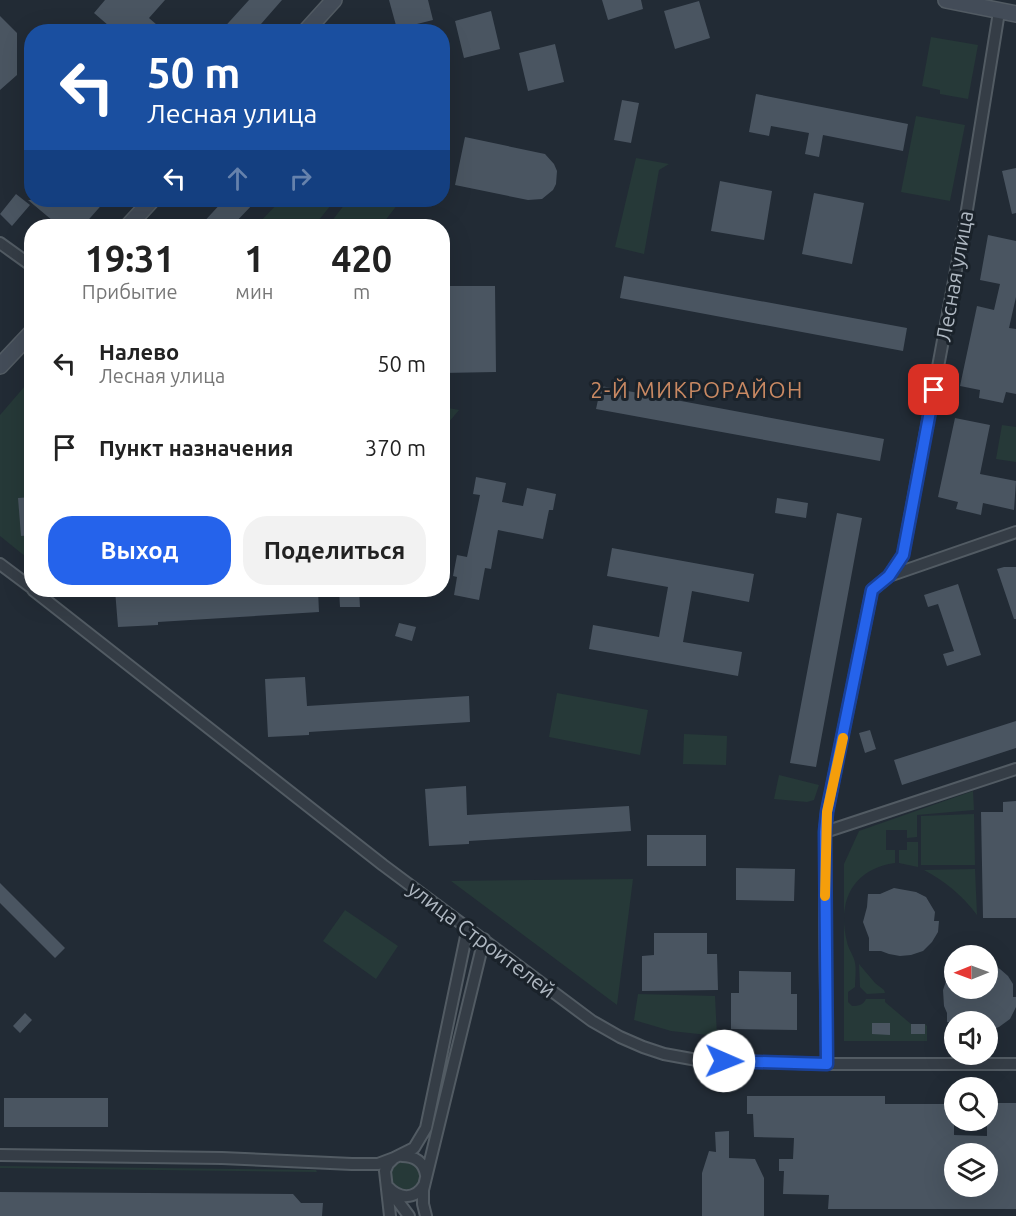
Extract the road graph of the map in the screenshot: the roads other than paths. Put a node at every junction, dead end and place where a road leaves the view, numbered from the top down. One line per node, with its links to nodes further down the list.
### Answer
1 (334, 0): 5 (street)
2 (946, 0): 3 (street)
3 (999, 12): 4 (street); 14 (street, Лесная улица)
4 (1016, 14)
5 (312, 24)
6 (146, 207): 7 (street)
7 (134, 219)
8 (0, 243): 9 (street)
9 (24, 260)
10 (24, 340): 11 (street)
11 (0, 366)
12 (1016, 532): 14 (street)
13 (0, 564): 15 (street, улица Строителей)
14 (889, 576): 18 (street, Лесная улица)
15 (24, 583)
16 (42, 597): 19 (street, улица Строителей)
17 (1016, 770): 18 (street)
18 (825, 832): 21 (street, Лесная улица)
19 (468, 927): 20 (street, улица Строителей); 24 (street)
20 (484, 939): 21 (street, улица Строителей); 25 (street)
21 (827, 1064): 22 (street, улица Строителей)
22 (1016, 1064)
23 (0, 1155): 24 (street)
24 (398, 1157): 25 (street); 26 (street)
25 (425, 1181): 26 (street); 29 (street)
26 (387, 1187): 27 (street); 28 (street)
27 (390, 1216)
28 (409, 1216)
29 (426, 1216)

